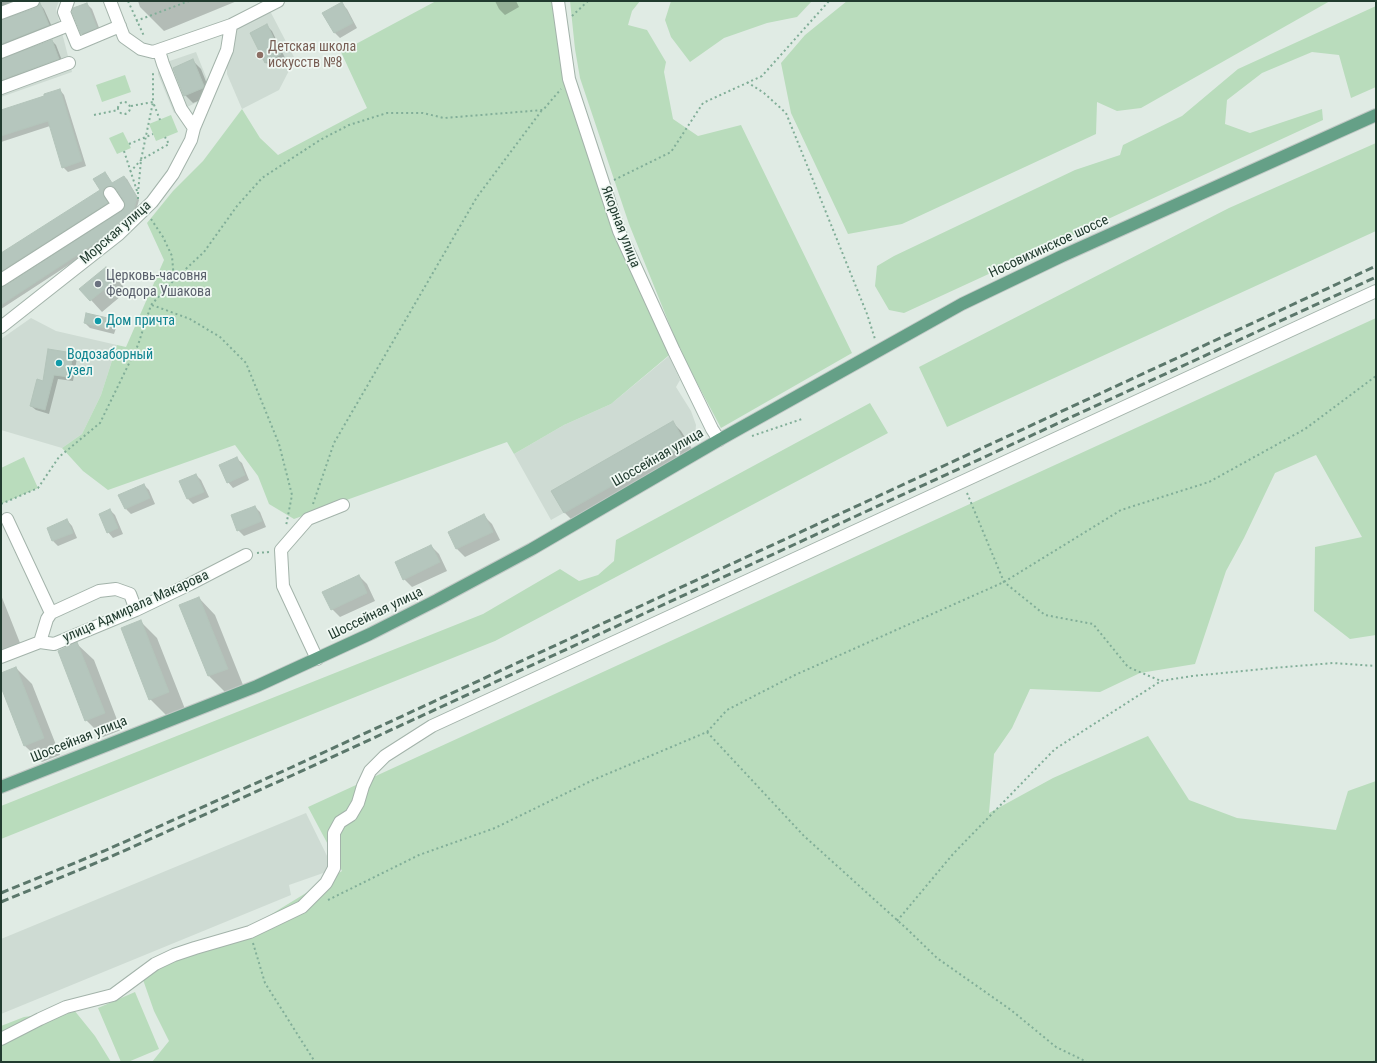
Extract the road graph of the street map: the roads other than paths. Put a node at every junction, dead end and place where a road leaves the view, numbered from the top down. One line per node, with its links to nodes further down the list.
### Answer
1 (33, 1): 6 (street)
2 (68, 1): 7 (street)
3 (110, 1): 9 (street)
4 (278, 1): 8 (street)
5 (558, 1): 21 (street, Якорная улица)
6 (1, 13)
7 (69, 25): 9 (street); 10 (street)
8 (231, 25): 11 (street); 15 (street, Морская улица)
9 (120, 26): 11 (street)
10 (1, 52)
11 (156, 52): 15 (street)
12 (70, 63): 13 (street)
13 (1, 88)
14 (1376, 114): 20 (main road, Носовихинское шоссе)
15 (194, 128): 19 (street, Морская улица)
16 (110, 193): 17 (street)
17 (1, 280)
18 (1376, 291): 31 (street)
19 (1, 327)
20 (747, 432): 21 (main road, Шоссейная улица)
21 (719, 440): 29 (main road, Шоссейная улица)
22 (343, 505): 29 (street)
23 (7, 519): 26 (street)
24 (246, 555): 25 (street, улица Адмирала Макарова)
25 (136, 610): 26 (street); 27 (street, улица Адмирала Макарова)
26 (51, 613): 27 (street)
27 (40, 642): 28 (street, улица Адмирала Макарова)
28 (1, 657)
29 (317, 659): 30 (main road, Шоссейная улица)
30 (1, 787)
31 (1, 1039)

